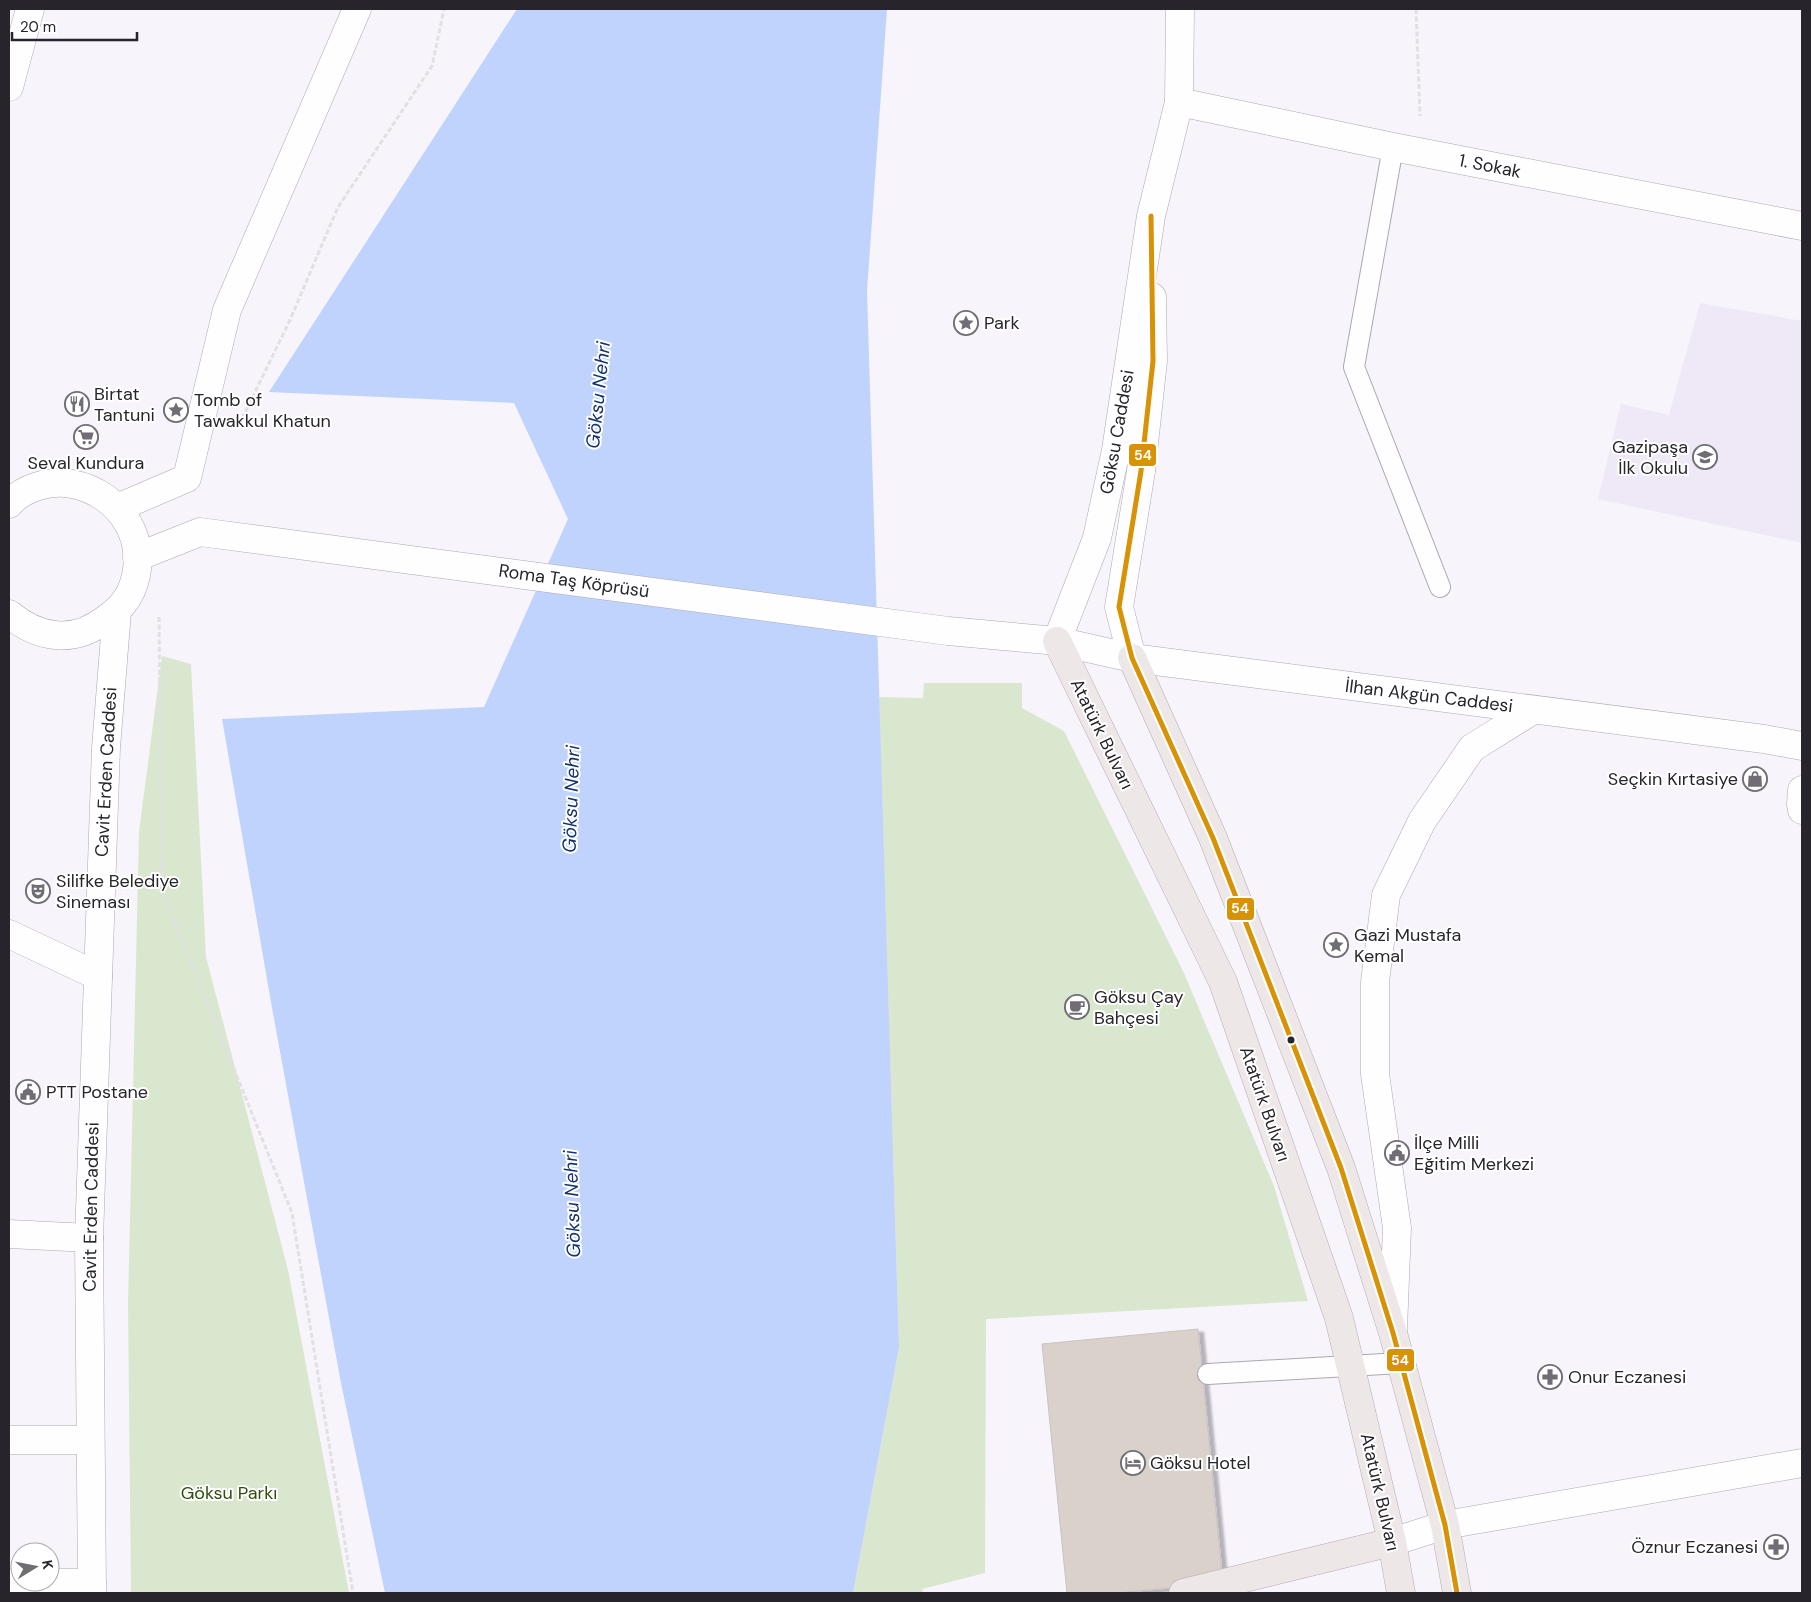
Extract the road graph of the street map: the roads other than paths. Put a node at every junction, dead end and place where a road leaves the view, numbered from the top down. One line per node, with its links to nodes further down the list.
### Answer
1 (30, 9): 4 (street)
2 (357, 9): 11 (street)
3 (1180, 9): 6 (street, Göksu Caddesi)
4 (15, 38): 5 (street)
5 (9, 87)
6 (1179, 102): 7 (street, 1. Sokak); 8 (street, Göksu Caddesi)
7 (1393, 147): 9 (street, 1. Sokak); 13 (lane)
8 (1151, 216): 16 (street, Göksu Caddesi); 17 (street, Göksu Caddesi)
9 (1802, 226)
10 (13, 492): 11 (street)
11 (117, 508): 12 (street)
12 (137, 557): 14 (street); 16 (street, Roma Taş Köprüsü)
13 (1440, 587)
14 (117, 611): 15 (street); 23 (street, Cavit Erden Caddesi)
15 (9, 614)
16 (1057, 641): 17 (street, İlhan Akgün Caddesi); 28 (main road, Atatürk Bulvarı)
17 (1132, 658): 18 (street, İlhan Akgün Caddesi); 26 (main road)
18 (1533, 710): 19 (street, İlhan Akgün Caddesi); 26 (street)
19 (1802, 746)
20 (1802, 790): 21 (street)
21 (1802, 810)
22 (9, 934): 23 (street)
23 (98, 976): 25 (street, Cavit Erden Caddesi)
24 (9, 1234): 25 (street)
25 (89, 1238): 31 (street, Cavit Erden Caddesi)
26 (1393, 1333): 27 (main road)
27 (1401, 1363): 28 (lane); 33 (main road)
28 (1350, 1366): 29 (lane); 34 (main road, Atatürk Bulvarı)
29 (1208, 1374)
30 (9, 1440): 31 (street)
31 (90, 1440): 36 (street, Cavit Erden Caddesi)
32 (1802, 1463): 33 (street)
33 (1445, 1525): 34 (street); 39 (main road)
34 (1392, 1542): 37 (main road); 38 (main road, Atatürk Bulvarı)
35 (9, 1583): 36 (street)
36 (92, 1588)
37 (1183, 1593)
38 (1401, 1593)
39 (1457, 1593)

